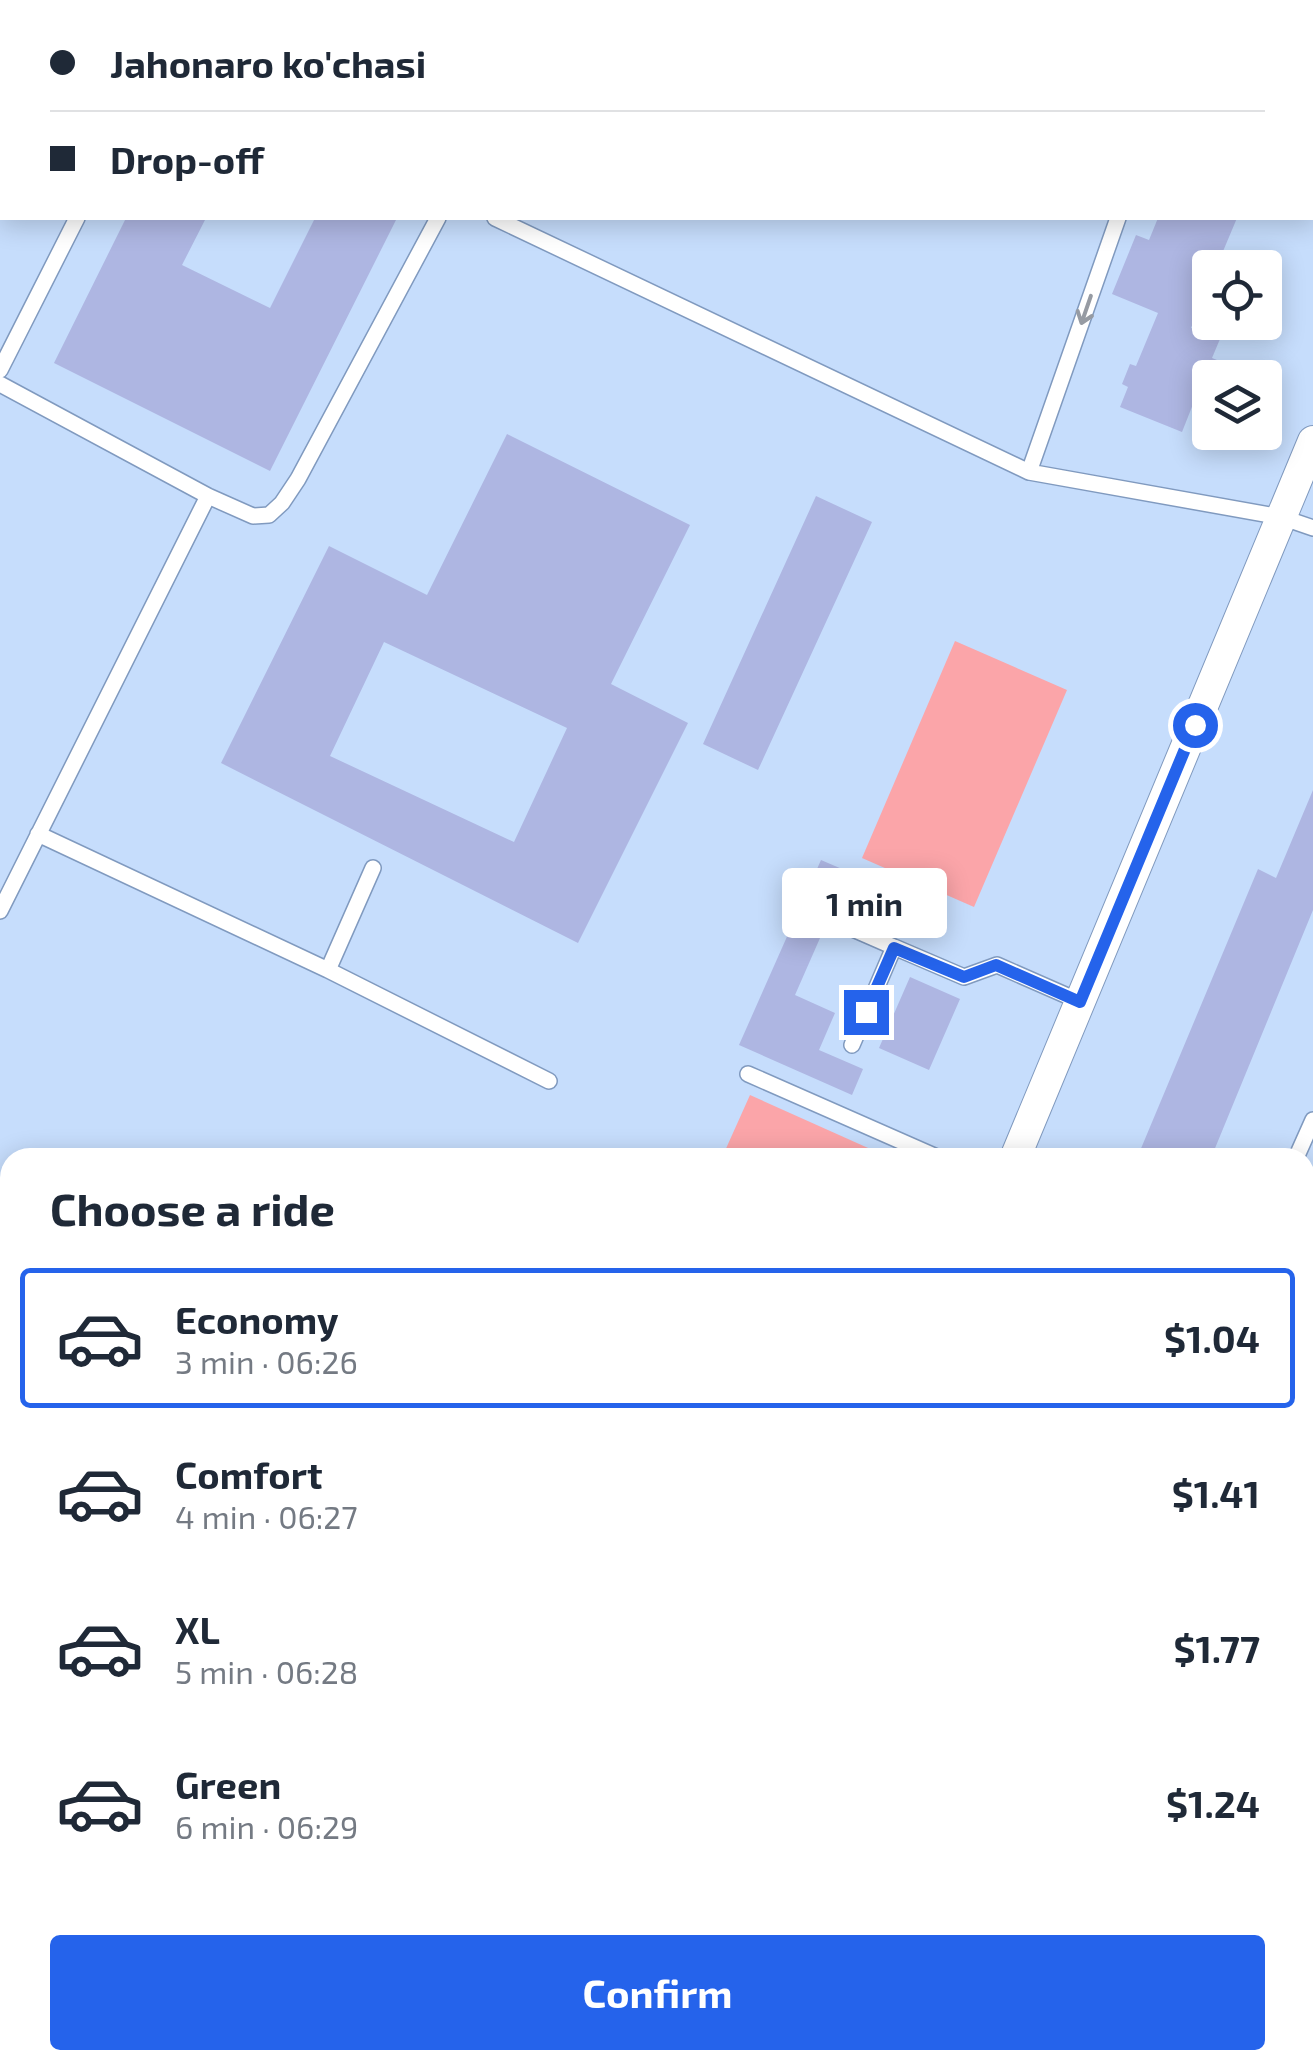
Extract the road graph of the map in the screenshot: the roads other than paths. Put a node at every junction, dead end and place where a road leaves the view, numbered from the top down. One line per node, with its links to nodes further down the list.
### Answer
1 (76, 220): 5 (lane)
2 (437, 220): 9 (lane)
3 (499, 220): 8 (lane)
4 (1117, 220): 8 (lane, one-way to 8)
5 (0, 370)
6 (0, 384): 9 (lane)
7 (1313, 441): 10 (street)
8 (1029, 472): 10 (lane)
9 (208, 496): 12 (lane)
10 (1281, 517): 11 (lane); 18 (street)
11 (1313, 528)
12 (38, 834): 14 (lane); 17 (lane)
13 (373, 868): 17 (lane)
14 (0, 911)
15 (838, 923): 16 (lane)
16 (894, 948): 18 (lane); 19 (lane)
17 (328, 970): 21 (lane)
18 (1080, 1002): 24 (street)
19 (852, 1045)
20 (748, 1074): 23 (lane)
21 (548, 1081)
22 (1313, 1120): 25 (lane)
23 (916, 1148)
24 (1019, 1148)
25 (1300, 1148)

